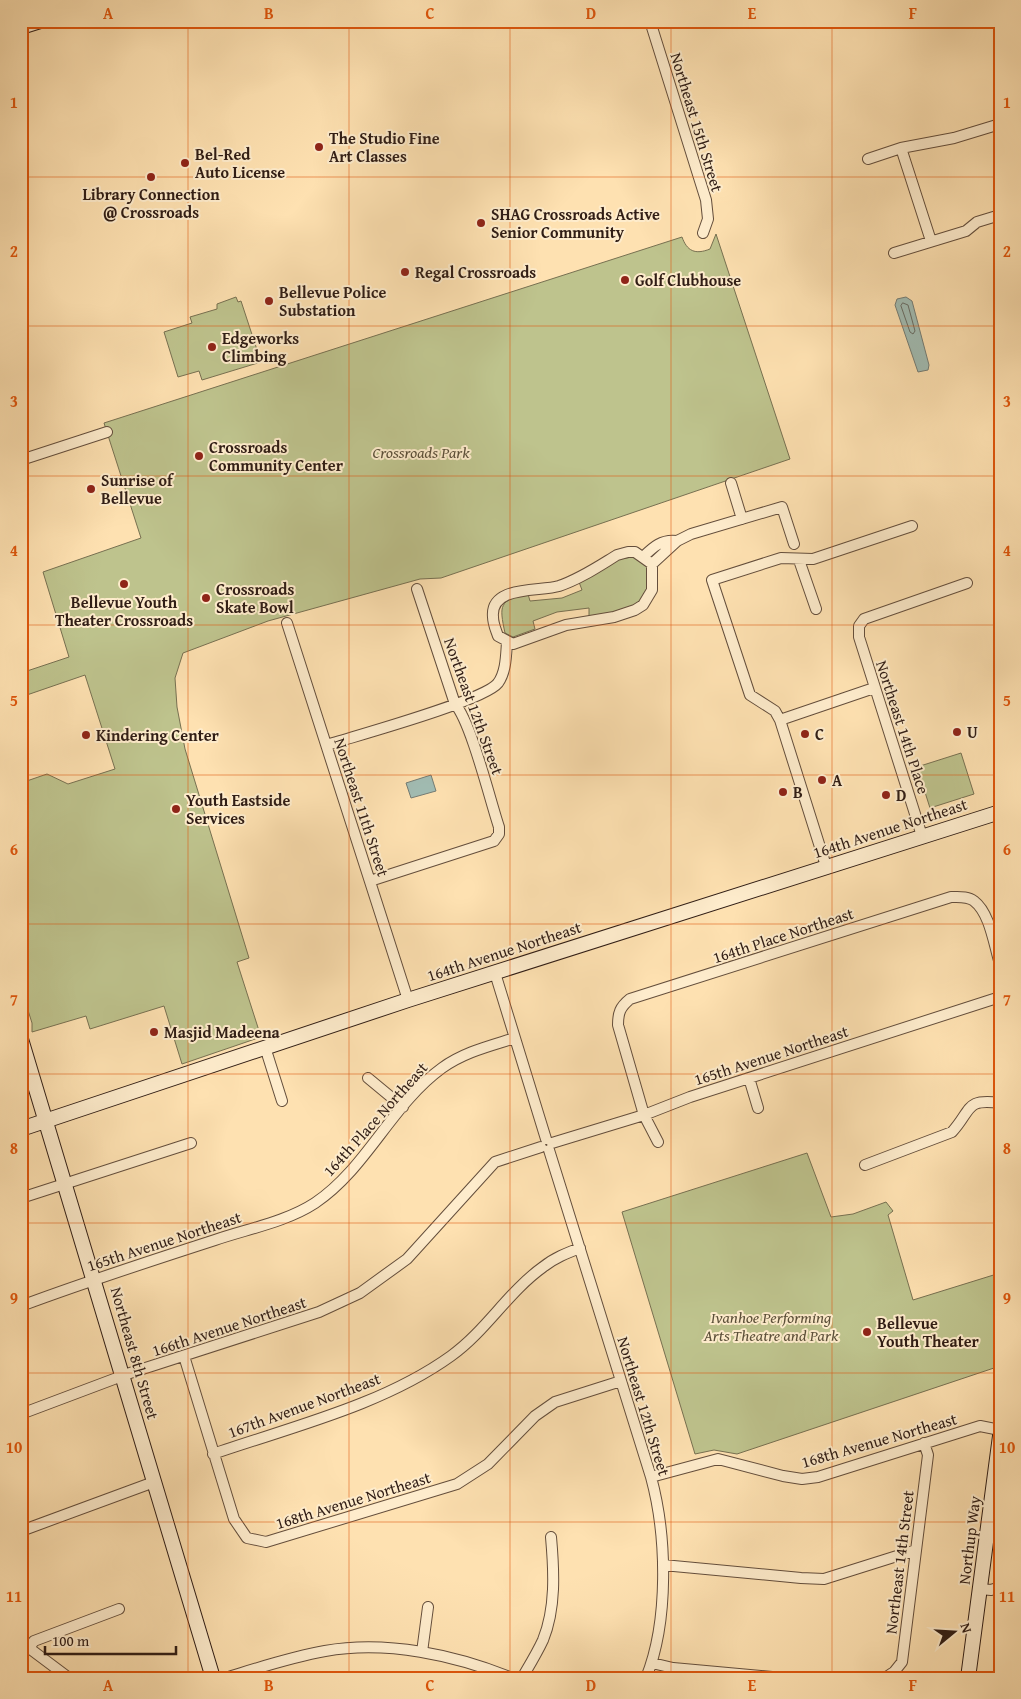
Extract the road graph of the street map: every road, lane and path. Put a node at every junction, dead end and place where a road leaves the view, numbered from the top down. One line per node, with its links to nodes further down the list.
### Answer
1 (40, 21): 3 (street)
2 (650, 21): 8 (street, Northeast 15th Street)
3 (21, 27)
4 (1000, 124): 5 (street)
5 (901, 148): 6 (street); 9 (street)
6 (868, 158)
7 (1000, 215): 9 (street)
8 (703, 233)
9 (931, 242): 10 (street)
10 (894, 254)
11 (107, 432): 12 (street)
12 (21, 460)
13 (731, 483): 14 (street)
14 (742, 519): 16 (street); 17 (street)
15 (912, 526): 19 (street)
16 (677, 541): 18 (street); 20 (street)
17 (794, 544)
18 (643, 557): 20 (street); 25 (street)
19 (799, 560): 23 (street); 28 (street)
20 (652, 564): 25 (street)
21 (967, 583): 26 (street, Northeast 14th Place)
22 (417, 589): 27 (street, Northeast 12th Street)
23 (816, 609)
24 (288, 623): 29 (street, Northeast 11th Street)
25 (507, 642): 27 (street)
26 (874, 688): 28 (street); 31 (street, Northeast 14th Place)
27 (455, 704): 29 (street); 33 (street, Northeast 12th Street)
28 (780, 720): 32 (street)
29 (326, 745): 33 (street, Northeast 11th Street)
30 (1000, 812): 31 (street, 164th Avenue Northeast)
31 (922, 836): 32 (street, 164th Avenue Northeast)
32 (826, 866): 35 (street, 164th Avenue Northeast)
33 (370, 881): 37 (street, Northeast 11th Street)
34 (1000, 964): 47 (street, 164th Place Northeast)
35 (495, 973): 37 (street, 164th Avenue Northeast); 38 (street, Northeast 12th Street)
36 (1000, 996): 42 (street, 165th Avenue Northeast)
37 (408, 1000): 40 (street, 164th Avenue Northeast)
38 (515, 1038): 45 (street, 164th Place Northeast); 52 (street, Northeast 12th Street)
39 (21, 1039): 48 (street, Northeast 8th Street)
40 (266, 1047): 43 (street); 48 (street, 164th Avenue Northeast)
41 (368, 1078): 45 (street)
42 (749, 1078): 46 (street); 47 (street, 165th Avenue Northeast)
43 (282, 1101)
44 (1000, 1103): 53 (street)
45 (402, 1107): 56 (street, 164th Place Northeast)
46 (758, 1108)
47 (644, 1115): 50 (street); 52 (street, 165th Avenue Northeast)
48 (47, 1120): 49 (street, 164th Avenue Northeast); 54 (street, Northeast 8th Street)
49 (21, 1129)
50 (658, 1142)
51 (191, 1143): 54 (street)
52 (547, 1144): 57 (street, Northeast 12th Street); 60 (street, 166th Avenue Northeast)
53 (865, 1165)
54 (66, 1182): 55 (street); 58 (street, Northeast 8th Street)
55 (21, 1198)
56 (314, 1203): 58 (street, 165th Avenue Northeast)
57 (580, 1248): 62 (street, Northeast 12th Street); 67 (street, 167th Avenue Northeast)
58 (94, 1279): 59 (street, 165th Avenue Northeast); 61 (street, Northeast 8th Street)
59 (21, 1306)
60 (184, 1356): 61 (street, 166th Avenue Northeast); 67 (street)
61 (123, 1376): 63 (street, 166th Avenue Northeast); 69 (street, Northeast 8th Street)
62 (621, 1381): 67 (street, 168th Avenue Northeast); 68 (street, Northeast 12th Street)
63 (21, 1414)
64 (1000, 1430): 66 (street, 168th Avenue Northeast)
65 (1000, 1436): 75 (street, Northup Way)
66 (924, 1443): 68 (street, 168th Avenue Northeast); 72 (street, Northeast 14th Street)
67 (213, 1454)
68 (651, 1477): 73 (street, Northeast 12th Street)
69 (154, 1482): 70 (street); 82 (street, Northeast 8th Street)
70 (21, 1531)
71 (551, 1537): 85 (street)
72 (916, 1550): 73 (street); 88 (street, Northeast 14th Street)
73 (663, 1564): 80 (street, Northeast 12th Street)
74 (1000, 1587): 75 (street)
75 (980, 1589): 89 (street, Northup Way)
76 (428, 1607): 79 (street)
77 (118, 1609): 78 (street)
78 (25, 1645): 81 (street)
79 (422, 1652): 83 (street); 84 (street)
80 (652, 1663): 86 (street, Northeast 12th Street); 87 (street)
81 (69, 1678)
82 (213, 1678)
83 (225, 1678)
84 (512, 1678)
85 (522, 1678)
86 (646, 1678)
87 (783, 1678)
88 (885, 1678)
89 (968, 1678)

